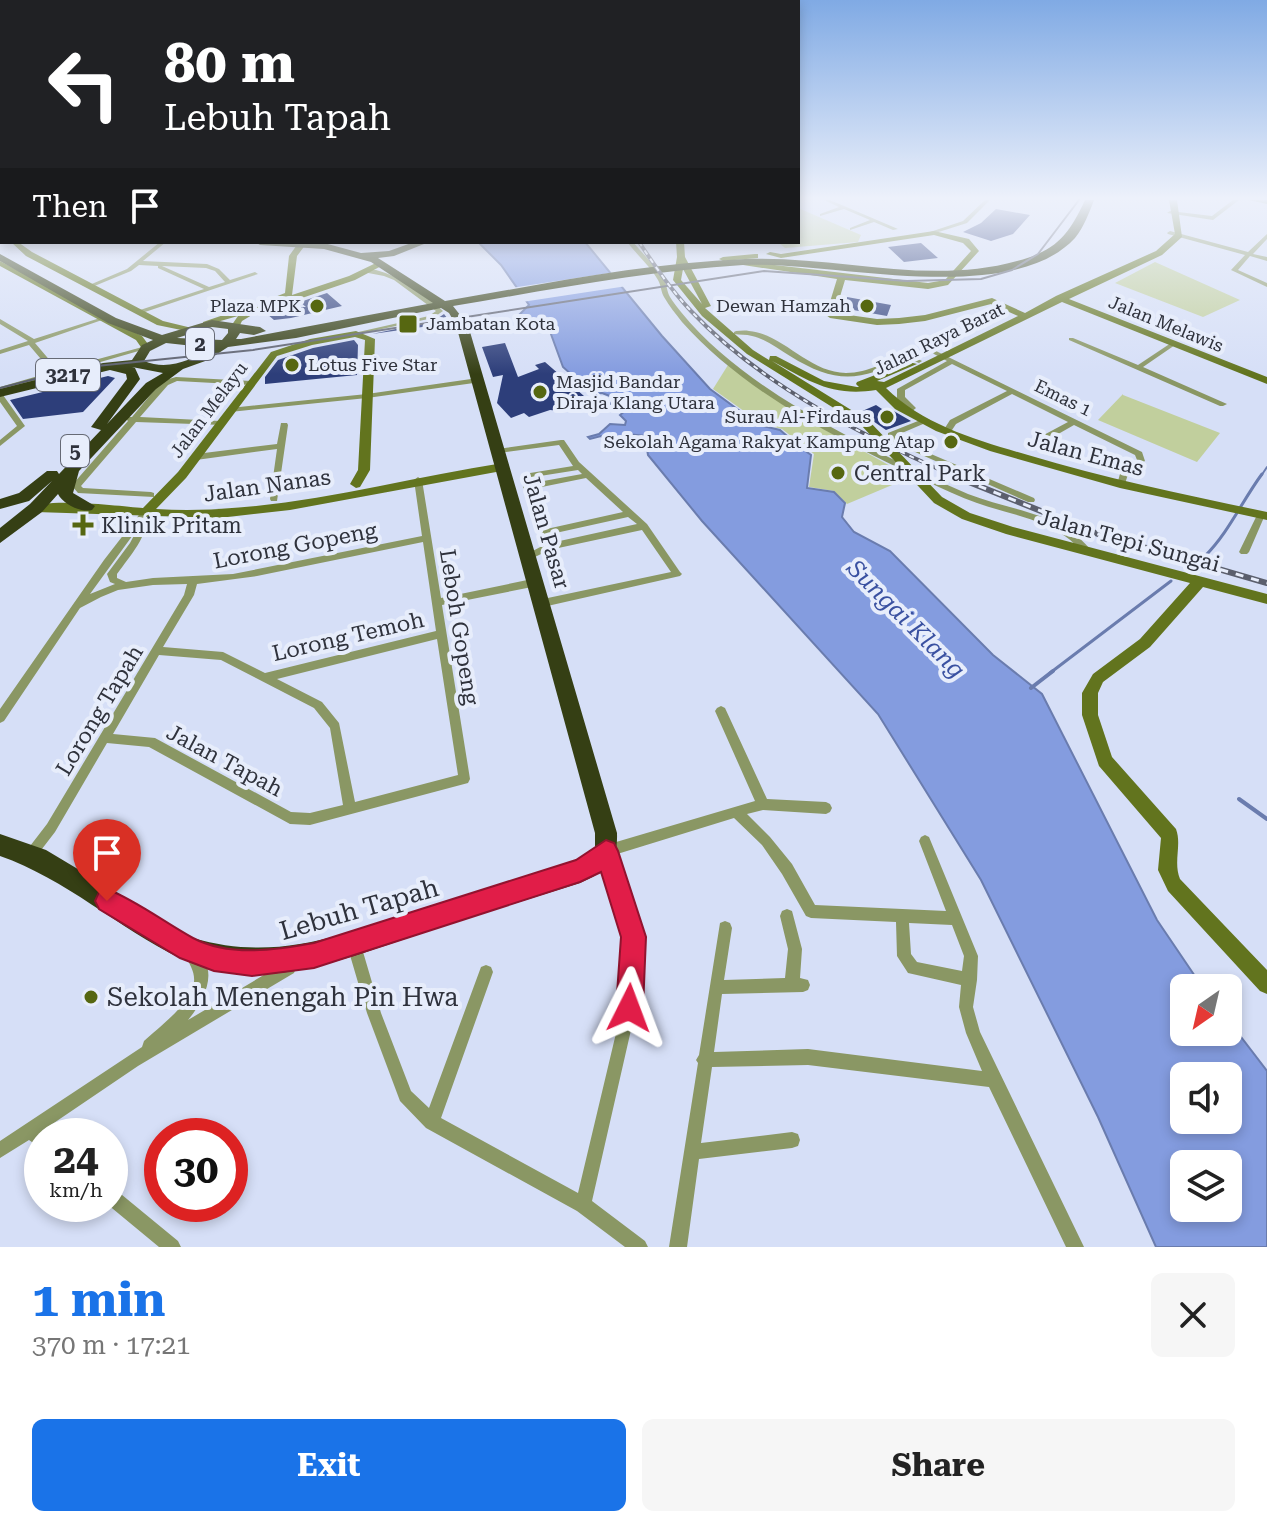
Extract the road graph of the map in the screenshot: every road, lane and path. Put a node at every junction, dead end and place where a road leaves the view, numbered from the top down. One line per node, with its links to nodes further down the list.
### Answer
1 (7, 258): 30 (main road); 35 (highway, 2); 38 (main road)
2 (144, 258): 18 (street)
3 (293, 258): 32 (main road)
4 (368, 258): 20 (highway, Jalan Pasar)
5 (393, 258): 20 (highway)
6 (401, 258): 23 (highway)
7 (643, 258): 108 (street)
8 (681, 258): 27 (main road)
9 (682, 258): 25 (main road, Jalan Raya Barat)
10 (727, 258): 17 (main road)
11 (798, 258): 26 (highway)
12 (970, 258): 26 (main road)
13 (1013, 258): 26 (highway, 2)
14 (1033, 258): 19 (highway, 2)
15 (1147, 258): 33 (main road, Jalan Raya Barat)
16 (1246, 258): 29 (street)
17 (723, 259): 21 (highway, 2); 26 (highway, 2)
18 (138, 263): 28 (street); 30 (street); 31 (street)
19 (743, 263): 21 (highway, 2); 26 (main road)
20 (381, 264): 22 (main road); 23 (highway, Jalan Pasar)
21 (698, 264): 35 (highway, 2)
22 (366, 272): 32 (main road); 44 (street)
23 (395, 273): 34 (highway, Jalan Pasar)
24 (255, 274): 28 (street)
25 (690, 278): 27 (main road); 43 (main road, Jalan Raya Barat)
26 (843, 279): 37 (main road)
27 (677, 280): 108 (main road, Jalan Tepi Sungai)
28 (229, 283): 31 (street)
29 (1267, 285)
30 (90, 286): 36 (main road)
31 (209, 289): 36 (street)
32 (294, 295): 40 (main road); 42 (main road)
33 (1058, 298): 37 (main road, Jalan Raya Barat); 48 (main road, Jalan Melawis)
34 (447, 307): 45 (street); 60 (highway, Jalan Pasar)
35 (406, 309): 42 (highway); 50 (highway, 5)
36 (139, 312): 41 (main road)
37 (1022, 314): 52 (main road, Jalan Raya Barat)
38 (102, 319): 47 (street); 49 (main road)
39 (0, 321): 47 (street)
40 (206, 324): 41 (highway); 42 (highway)
41 (191, 329): 49 (highway)
42 (234, 329): 50 (highway, 5)
43 (736, 333): 58 (main road, Jalan Raya Barat); 59 (street)
44 (356, 334): 45 (main road); 62 (main road, Jalan Melayu)
45 (370, 339): 66 (main road)
46 (1071, 339): 55 (street)
47 (31, 342): 51 (street); 57 (street)
48 (1173, 344): 55 (street); 61 (main road, Jalan Melawis)
49 (146, 348): 54 (highway, 5); 57 (street)
50 (216, 350): 53 (highway, 5)
51 (0, 352)
52 (943, 356): 59 (main road, Jalan Raya Barat); 59 (main road, Jalan Raya Barat); 64 (street, Emas 1); 68 (street)
53 (188, 363): 54 (highway, 5); 70 (highway, 5)
54 (144, 366): 56 (highway, 3217); 76 (highway, 5)
55 (1138, 368): 67 (street)
56 (83, 371): 65 (highway, 3217); 76 (highway)
57 (56, 372): 65 (street)
58 (802, 374): 59 (main road, Jalan Raya Barat); 63 (main road, Jalan Raya Barat)
59 (883, 378): 63 (main road, Jalan Raya Barat); 68 (main road, Jalan Emas)
60 (478, 380): 66 (street); 81 (highway, Jalan Pasar)
61 (1267, 381)
62 (251, 383): 69 (main road, Jalan Melayu); 70 (street)
63 (857, 390): 68 (main road)
64 (1012, 391): 72 (street, Emas 1); 75 (street)
65 (0, 393): 78 (street)
66 (367, 396): 69 (street); 88 (main road)
67 (1223, 404)
68 (902, 408): 71 (main road, Jalan Emas)
69 (230, 410): 73 (main road, Jalan Melayu)
70 (127, 419): 73 (street); 82 (highway, 5); 91 (street)
71 (926, 421): 75 (main road, Jalan Emas); 94 (street)
72 (1074, 422): 77 (street); 89 (street, Emas 1)
73 (220, 423): 80 (main road, Jalan Melayu)
74 (284, 425): 79 (street)
75 (947, 431): 89 (main road, Jalan Emas)
76 (91, 436): 95 (highway, 5)
77 (1043, 439)
78 (0, 444)
79 (281, 446): 80 (street); 93 (street)
80 (196, 457): 84 (main road, Jalan Melayu)
81 (500, 459): 83 (street); 87 (main road, Jalan Nanas); 88 (main road, Jalan Nanas); 109 (highway, Jalan Pasar)
82 (79, 464): 96 (highway); 97 (highway, 5)
83 (579, 467): 85 (street); 86 (street)
84 (182, 475): 93 (main road, Jalan Nanas); 99 (main road, Jalan Melayu)
85 (588, 475): 90 (street); 100 (street)
86 (524, 477)
87 (418, 480): 99 (main road, Jalan Nanas); 105 (street, Leboh Gopeng)
88 (356, 484): 93 (main road, Jalan Nanas)
89 (1121, 485): 101 (main road, Jalan Emas)
90 (527, 487)
91 (122, 493): 92 (street); 98 (street)
92 (151, 495)
93 (274, 499)
94 (1031, 500)
95 (0, 506): 97 (highway, 5)
96 (87, 506): 97 (main road, Jalan Nanas); 98 (main road, Jalan Nanas)
97 (36, 508): 104 (highway, 5); 106 (highway, 5)
98 (109, 509): 99 (main road, Jalan Nanas)
99 (145, 513): 113 (street); 117 (street)
100 (631, 513): 102 (street); 103 (street)
101 (1264, 515): 107 (street)
102 (644, 526): 109 (street); 116 (street)
103 (542, 533)
104 (0, 537)
105 (426, 538): 110 (street, Lorong Gopeng); 115 (street, Leboh Gopeng)
106 (0, 550)
107 (1244, 552)
108 (1088, 553): 111 (main road, Jalan Tepi Sungai)
109 (530, 556): 112 (highway, Jalan Pasar)
110 (193, 581): 113 (street, Lorong Gopeng); 119 (street, Lorong Tapah)
111 (1192, 581): 114 (main road, Jalan Tepi Sungai); 142 (main road)
112 (537, 582): 115 (street); 116 (highway, Jalan Pasar)
113 (122, 583): 117 (street)
114 (1267, 599)
115 (436, 603): 118 (street, Leboh Gopeng)
116 (545, 603): 131 (highway, Jalan Pasar)
117 (79, 605): 122 (street)
118 (441, 634): 120 (street, Lorong Temoh); 124 (street, Leboh Gopeng)
119 (158, 651): 120 (street); 123 (street, Lorong Tapah)
120 (265, 677): 126 (street)
121 (721, 711): 125 (street)
122 (0, 718)
123 (105, 738): 126 (street, Jalan Tapah); 132 (street, Lorong Tapah)
124 (464, 779): 126 (street, Jalan Tapah)
125 (763, 804): 127 (street); 128 (street)
126 (350, 808)
127 (826, 808)
128 (736, 812): 131 (street); 133 (street)
129 (925, 841): 135 (street)
130 (0, 845): 132 (highway, Lebuh Tapah)
131 (606, 851): 137 (highway, Lebuh Tapah); 153 (street)
132 (31, 854): 138 (highway, Lebuh Tapah)
133 (902, 915): 135 (street); 141 (street)
134 (787, 916): 143 (street)
135 (954, 918): 141 (street)
136 (725, 928): 143 (street)
137 (354, 943): 139 (highway, Lebuh Tapah); 148 (street)
138 (188, 949): 139 (highway, Lebuh Tapah); 145 (street)
139 (314, 956): 145 (street)
140 (486, 972): 148 (street)
141 (970, 980): 146 (street)
142 (1267, 984)
143 (717, 987): 144 (street)
144 (704, 1060): 146 (street); 152 (street)
145 (133, 1061): 147 (street)
146 (994, 1080): 158 (street)
147 (59, 1118)
148 (432, 1122): 153 (street)
149 (792, 1140): 152 (street)
150 (24, 1141): 151 (street)
151 (0, 1150)
152 (692, 1152): 157 (street)
153 (583, 1205): 156 (street)
154 (128, 1211): 155 (street)
155 (172, 1247)
156 (639, 1247)
157 (678, 1247)
158 (1075, 1247)

